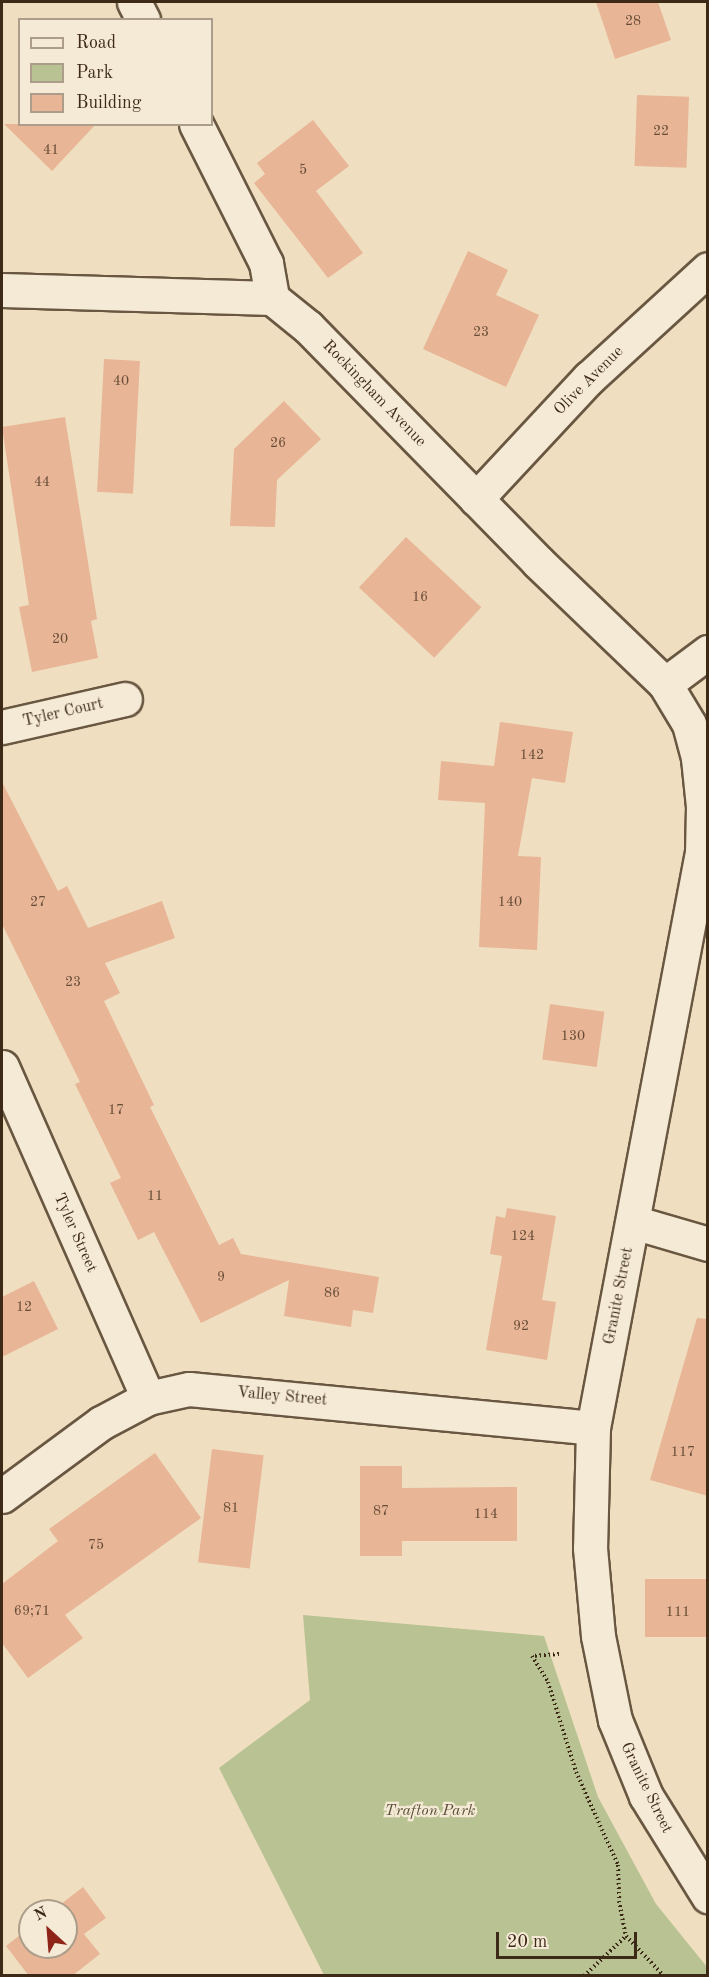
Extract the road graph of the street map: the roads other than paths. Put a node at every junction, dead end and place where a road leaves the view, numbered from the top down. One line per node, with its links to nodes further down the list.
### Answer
1 (134, 2): 2 (street)
2 (142, 18)
3 (197, 126): 6 (street)
4 (708, 269): 7 (street, Olive Avenue)
5 (2, 290): 6 (street)
6 (272, 298): 7 (street, Rockingham Avenue)
7 (476, 499): 9 (street, Rockingham Avenue)
8 (708, 652): 9 (street)
9 (665, 684): 12 (street, Granite Street)
10 (125, 699): 11 (street, Tyler Court)
11 (2, 727)
12 (705, 852): 14 (street, Granite Street)
13 (2, 1067): 16 (street, Tyler Street)
14 (633, 1222): 15 (street); 17 (street, Granite Street)
15 (708, 1244)
16 (148, 1398): 17 (street, Valley Street); 18 (street, Valley Street)
17 (593, 1428): 19 (street, Granite Street)
18 (2, 1496)
19 (708, 1896)

